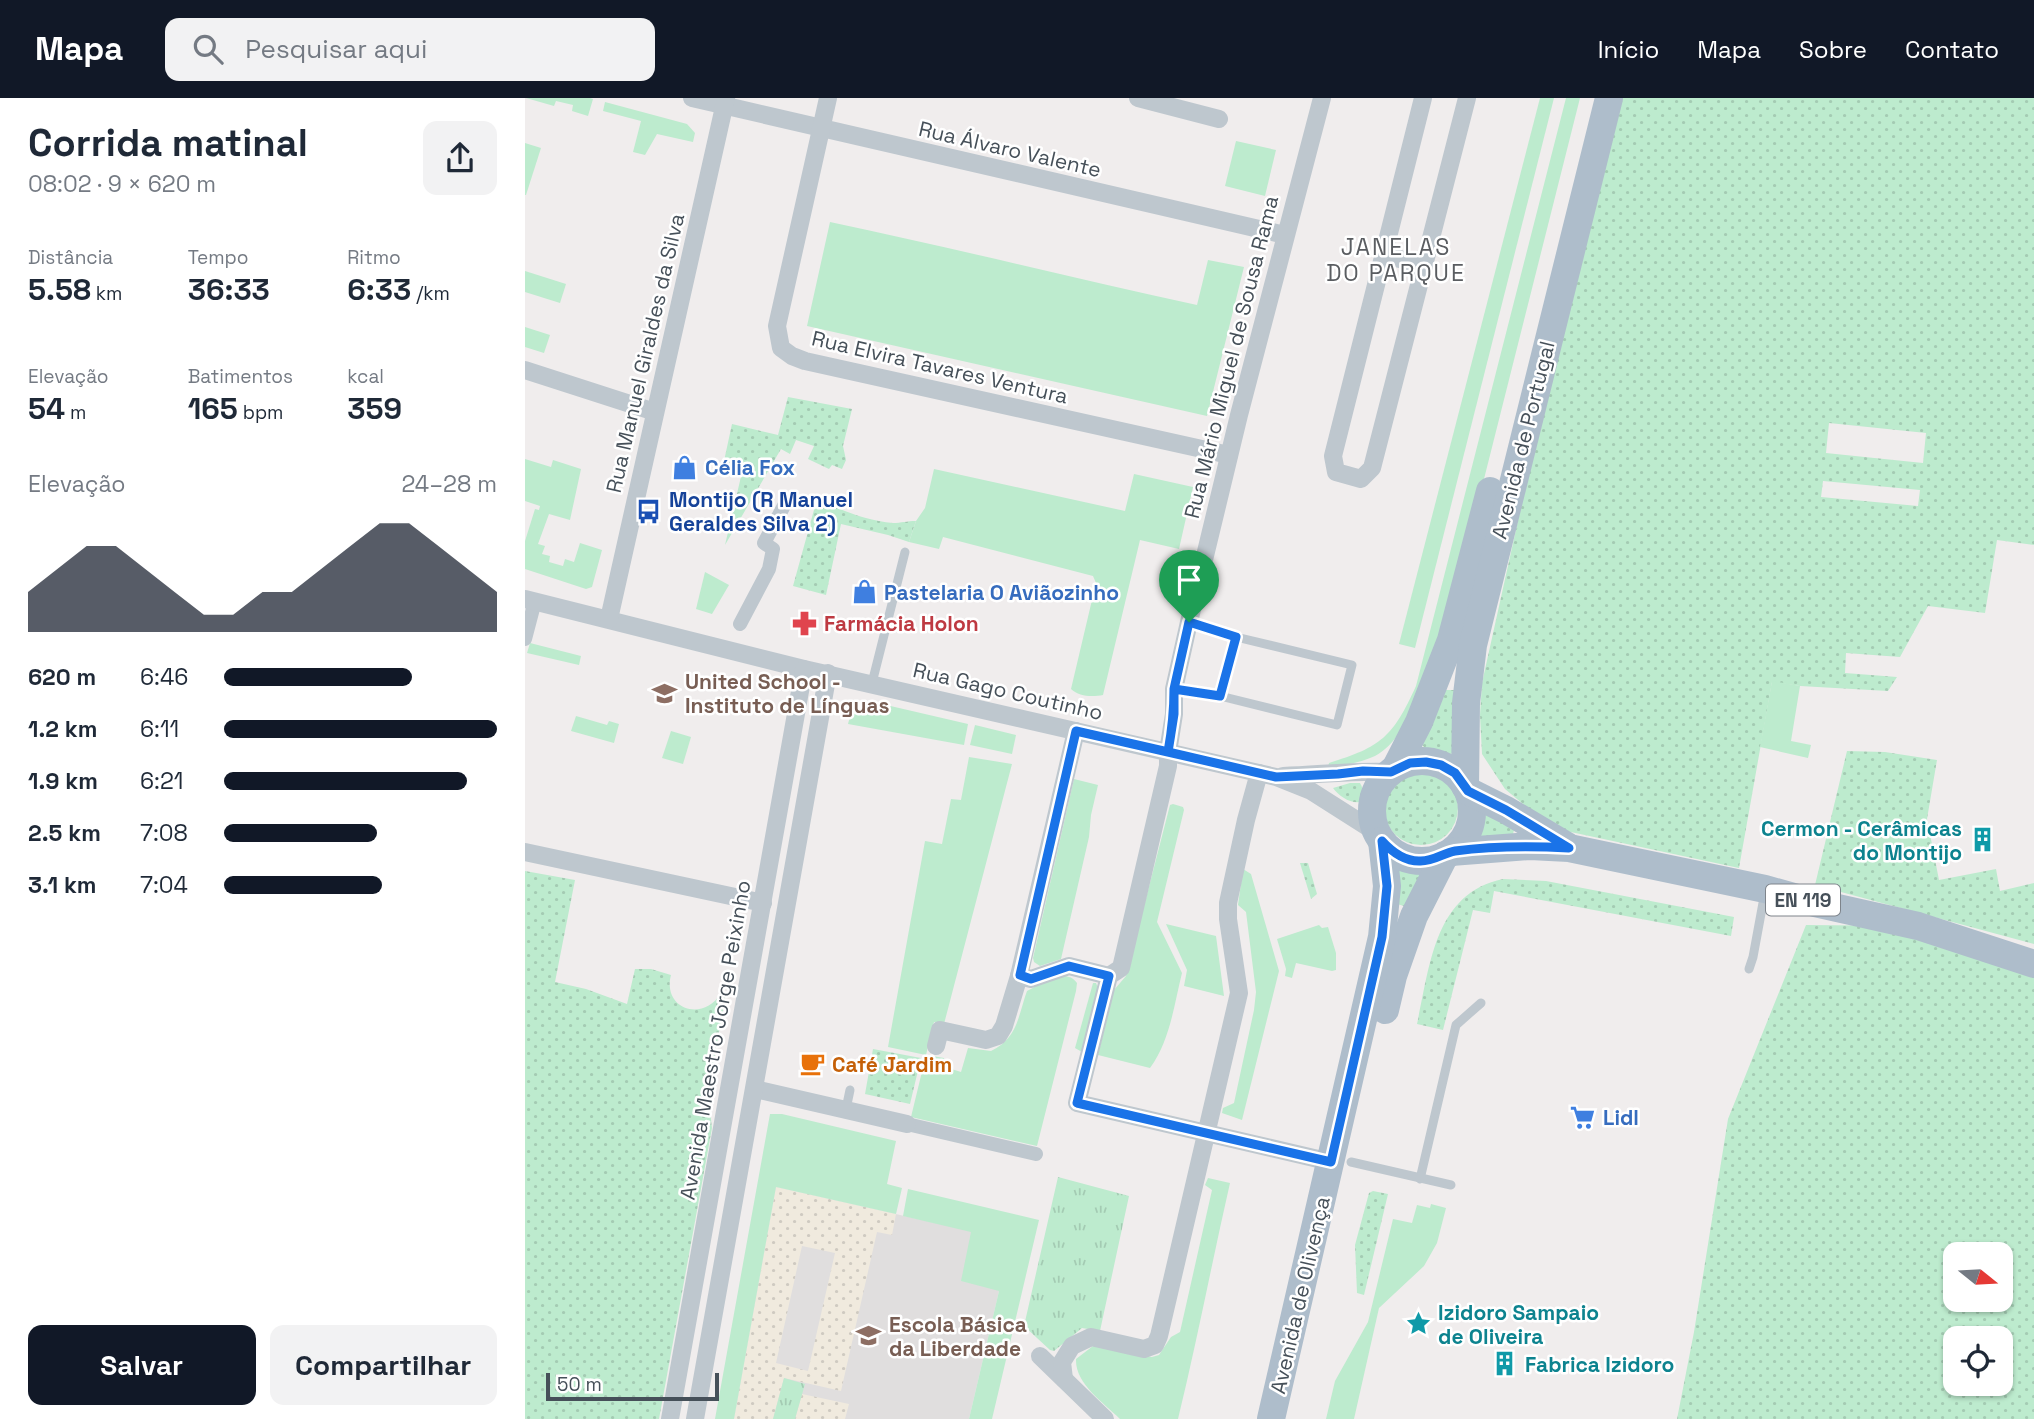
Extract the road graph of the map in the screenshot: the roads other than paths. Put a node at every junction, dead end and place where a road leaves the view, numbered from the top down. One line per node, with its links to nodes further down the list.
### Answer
1 (692, 98): 9 (street, Rua Álvaro Valente)
2 (828, 98): 11 (street)
3 (1138, 98): 10 (street)
4 (1322, 98): 12 (street, Rua Mário Miguel de Sousa Rama)
5 (1423, 98): 13 (street)
6 (1467, 98): 14 (street)
7 (1590, 98): 33 (main road, Avenida de Portugal)
8 (1609, 98): 35 (main road, Avenida de Portugal)
9 (725, 102): 11 (street, Rua Álvaro Valente); 16 (street, Rua Manuel Giraldes da Silva)
10 (1219, 119)
11 (821, 129): 12 (street, Rua Álvaro Valente); 17 (street, Rua Elvira Tavares Ventura)
12 (1285, 235): 17 (street, Rua Mário Miguel de Sousa Rama)
13 (1383, 255): 14 (street); 14 (street)
14 (1425, 265)
15 (525, 370): 16 (street)
16 (655, 412): 21 (street, Rua Manuel Giraldes da Silva)
17 (1229, 455): 22 (street, Rua Mário Miguel de Sousa Rama)
18 (786, 502): 23 (street)
19 (905, 552): 28 (lane)
20 (530, 600): 21 (street, Rua Gago Coutinho); 25 (street)
21 (609, 619): 26 (street, Rua Gago Coutinho)
22 (1189, 622): 24 (lane); 29 (street, Rua Mário Miguel de Sousa Rama)
23 (740, 624)
24 (1236, 637): 30 (lane); 30 (lane)
25 (525, 639)
26 (804, 668): 27 (street, Rua Gago Coutinho); 41 (street, Avenida Maestro Jorge Peixinho)
27 (828, 673): 28 (street, Rua Gago Coutinho); 48 (street)
28 (872, 683): 31 (street, Rua Gago Coutinho)
29 (1174, 689): 30 (lane); 32 (street, Rua Mário Miguel de Sousa Rama)
30 (1220, 696)
31 (1076, 731): 32 (street, Rua Gago Coutinho); 44 (street)
32 (1168, 752): 34 (street, Rua Gago Coutinho); 45 (street, Rua Mário Miguel de Sousa Rama)
33 (1393, 771): 34 (street, Rua Gago Coutinho); 35 (main road); 36 (main road)
34 (1268, 775): 36 (street, Rua Gago Coutinho); 52 (street)
35 (1466, 788): 37 (main road, EN 119); 39 (main road)
36 (1380, 837): 39 (main road); 54 (main road, Avenida de Olivença)
37 (1569, 848): 39 (main road, EN 119); 40 (main road, EN 119)
38 (525, 852): 41 (street)
39 (1448, 853): 54 (main road, Avenida de Olivença)
40 (1765, 889): 42 (main road, EN 119); 43 (lane)
41 (763, 903): 59 (street, Avenida Maestro Jorge Peixinho)
42 (2034, 964)
43 (1749, 969)
44 (1020, 975): 45 (street); 47 (street)
45 (1109, 976): 52 (street, Rua Mário Miguel de Sousa Rama)
46 (1481, 1003): 55 (lane)
47 (936, 1046)
48 (755, 1089): 50 (street); 60 (street)
49 (850, 1090): 50 (lane)
50 (846, 1109): 51 (street)
51 (907, 1124): 53 (street)
52 (1207, 1133): 54 (street); 58 (street)
53 (1036, 1154)
54 (1341, 1162): 55 (lane); 62 (main road, Avenida de Olivença); 63 (main road, Avenida de Olivença)
55 (1420, 1179): 56 (lane)
56 (1451, 1185)
57 (1040, 1356): 58 (street)
58 (1064, 1379): 61 (street)
59 (670, 1419)
60 (695, 1419)
61 (1105, 1419)
62 (1271, 1419)
63 (1291, 1419)

